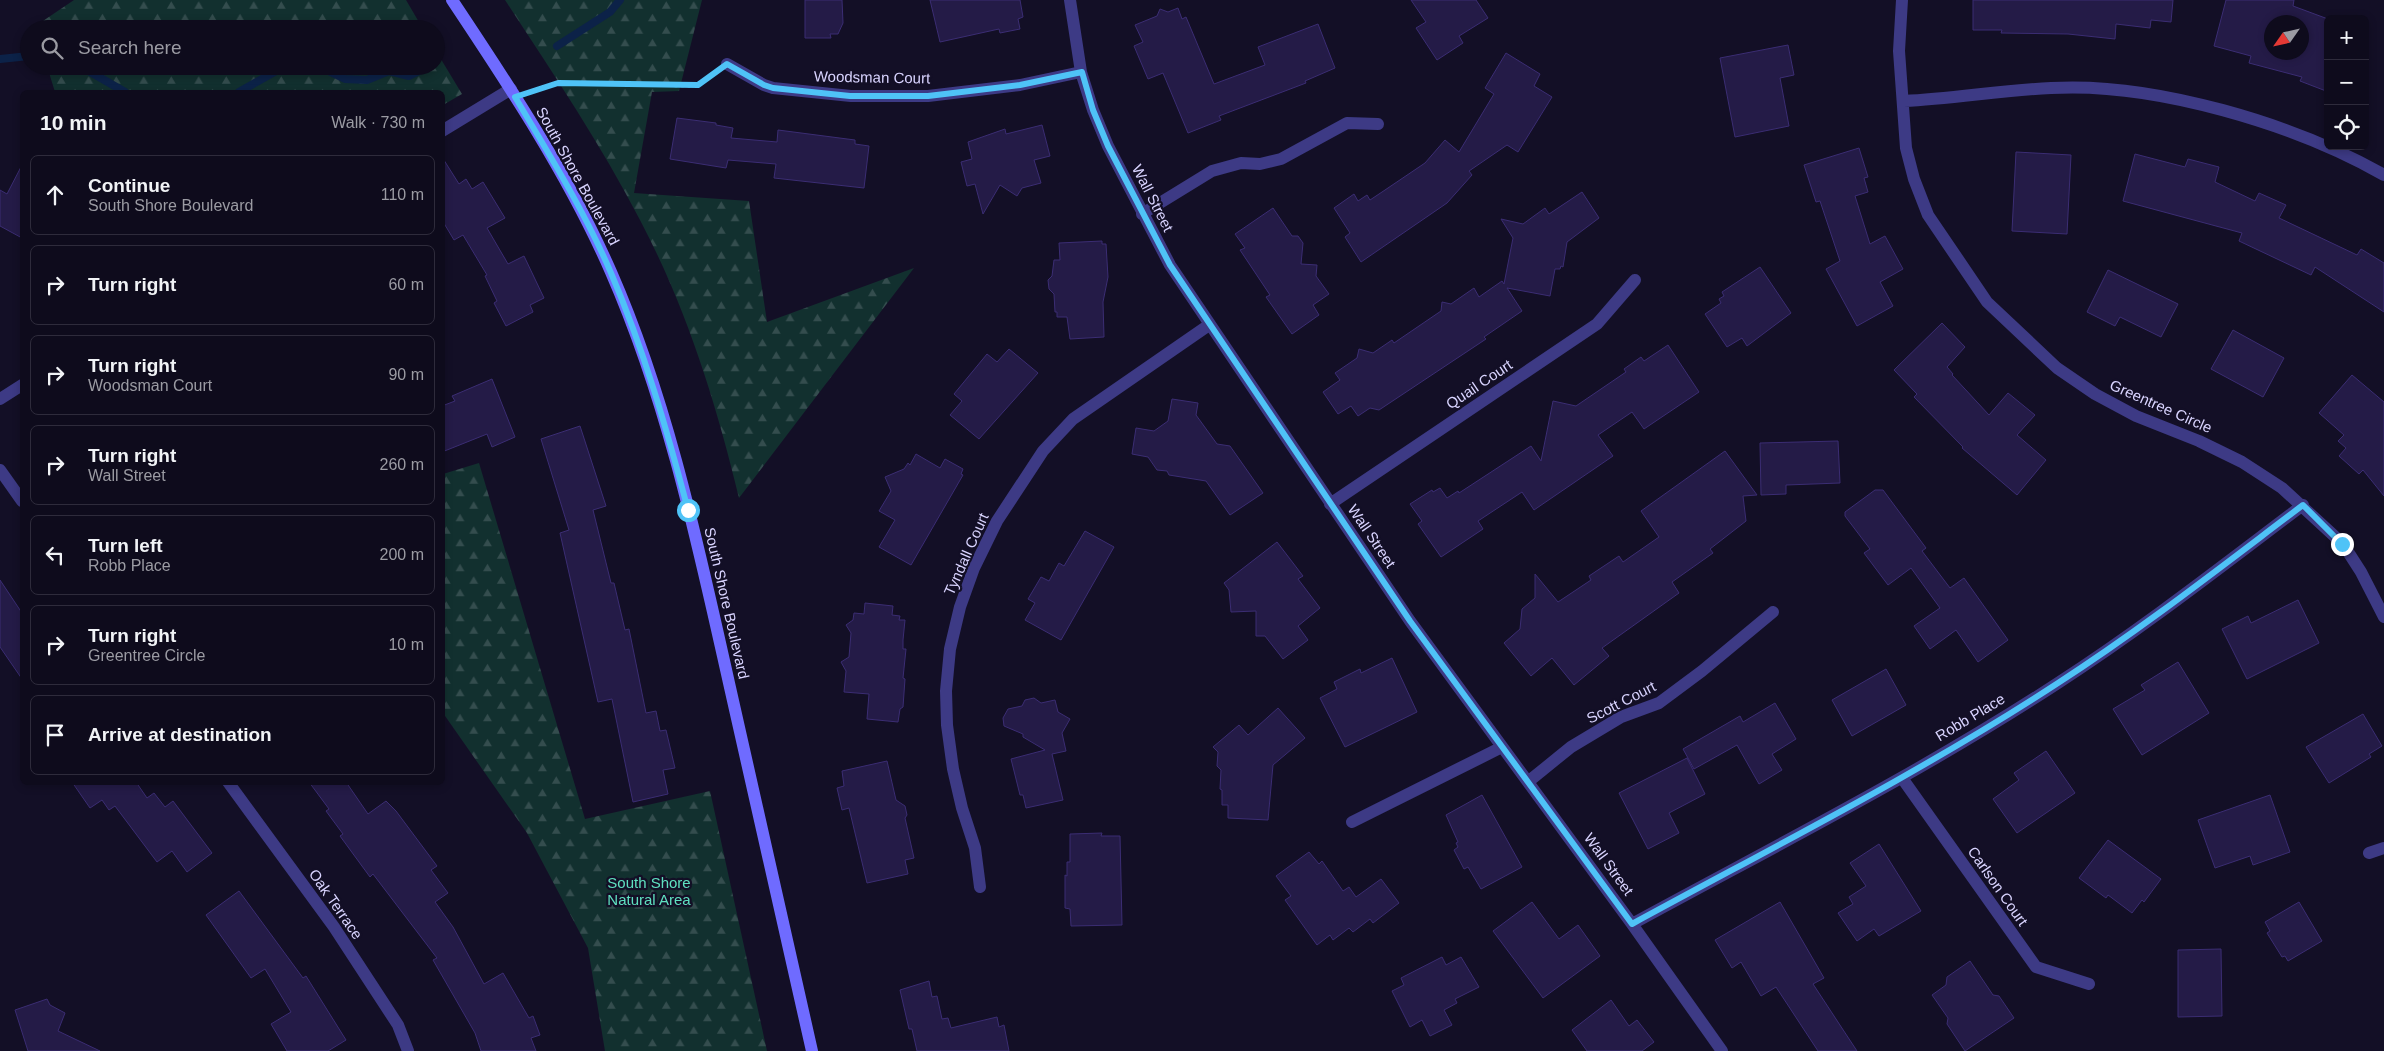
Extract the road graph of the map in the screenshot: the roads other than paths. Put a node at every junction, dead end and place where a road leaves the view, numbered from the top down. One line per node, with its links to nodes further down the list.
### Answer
1 (452, 0): 6 (main road, South Shore Boulevard)
2 (1070, 0): 5 (street, Wall Street)
3 (1902, 0): 7 (street, Greentree Circle)
4 (727, 64): 5 (street, Woodsman Court)
5 (1082, 72): 11 (street, Wall Street)
6 (513, 93): 9 (street); 33 (main road, South Shore Boulevard)
7 (1904, 101): 10 (street); 19 (street, Greentree Circle)
8 (1378, 124): 11 (street)
9 (445, 129)
10 (2384, 175)
11 (1142, 214): 13 (street, Wall Street)
12 (1636, 280): 18 (street, Quail Court)
13 (1209, 325): 18 (street, Wall Street); 29 (street, Tyndall Court)
14 (20, 386): 15 (street)
15 (0, 399)
16 (0, 470): 17 (street)
17 (20, 498)
18 (1330, 504): 22 (street, Wall Street)
19 (2303, 505): 21 (street, Greentree Circle); 23 (street, Robb Place)
20 (1773, 612): 24 (street, Scott Court)
21 (2384, 617)
22 (1502, 747): 24 (street, Wall Street); 26 (street)
23 (1902, 778): 30 (street, Robb Place); 31 (street, Carlson Court)
24 (1529, 781): 30 (street, Wall Street)
25 (230, 785): 32 (street, Oak Terrace)
26 (1352, 822)
27 (2384, 848): 28 (street)
28 (2370, 853)
29 (980, 887)
30 (1632, 924): 34 (street, Wall Street)
31 (2089, 984)
32 (408, 1051)
33 (812, 1051)
34 (1722, 1051)

